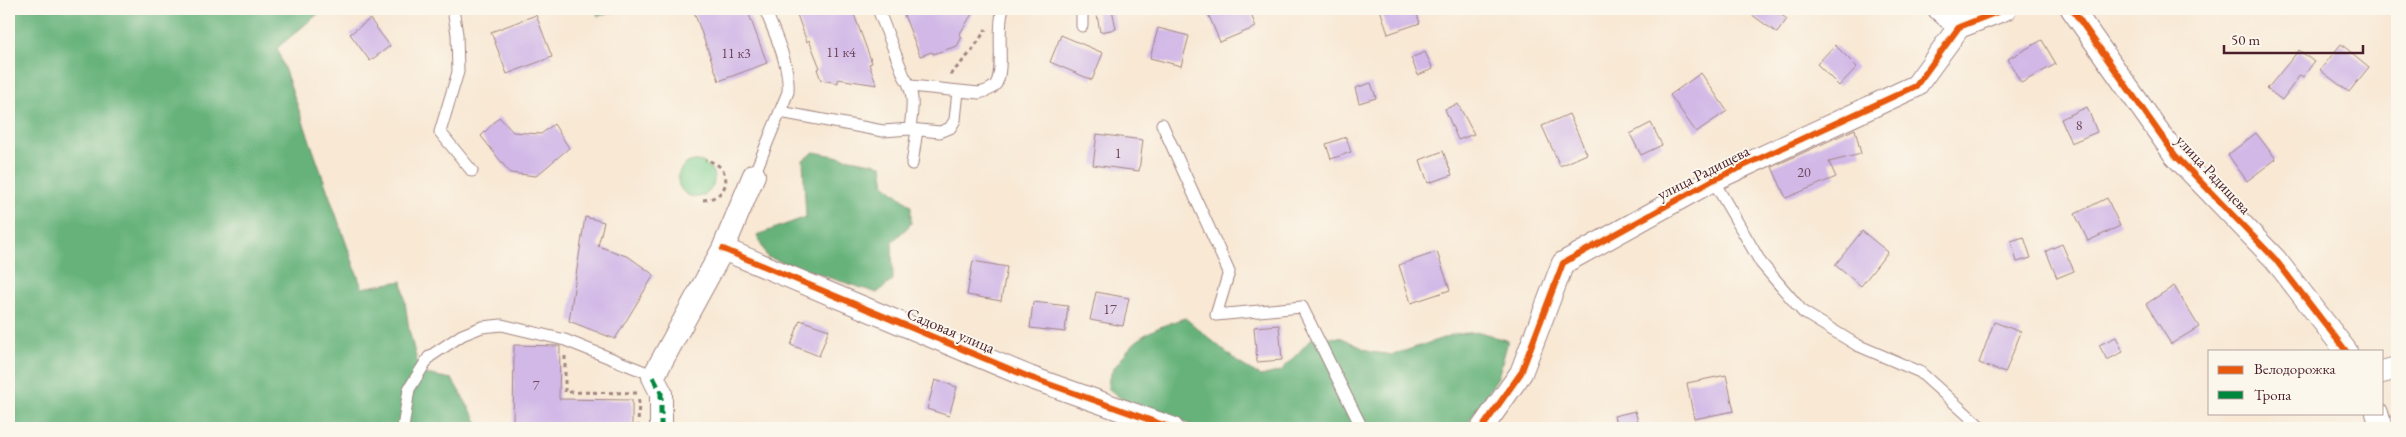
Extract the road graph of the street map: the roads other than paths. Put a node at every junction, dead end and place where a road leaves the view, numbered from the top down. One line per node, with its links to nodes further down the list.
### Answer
1 (454, 9): 17 (lane)
2 (765, 9): 13 (lane)
3 (878, 9): 11 (lane)
4 (1003, 9): 12 (lane)
5 (1082, 9): 9 (lane)
6 (1939, 9): 10 (street)
7 (2005, 9): 10 (street)
8 (2072, 9): 21 (street, улица Радищева)
9 (1082, 26)
10 (1959, 27): 19 (street, улица Радищева)
11 (911, 86): 12 (lane); 15 (lane)
12 (958, 91): 15 (lane)
13 (780, 112): 15 (lane); 18 (lane)
14 (1162, 124): 29 (lane)
15 (914, 130): 16 (lane)
16 (912, 164)
17 (472, 171)
18 (754, 175): 20 (street)
19 (1713, 180): 30 (street, улица Радищева); 31 (lane)
20 (723, 249): 24 (street); 28 (street, Садовая улица)
21 (2345, 350)
22 (2397, 368): 23 (street)
23 (2384, 371)
24 (651, 388): 26 (lane); 27 (street)
25 (2377, 414): 32 (street)
26 (403, 428)
27 (661, 428)
28 (1172, 428)
29 (1362, 428)
30 (1482, 428)
31 (1982, 428)
32 (2382, 428)

